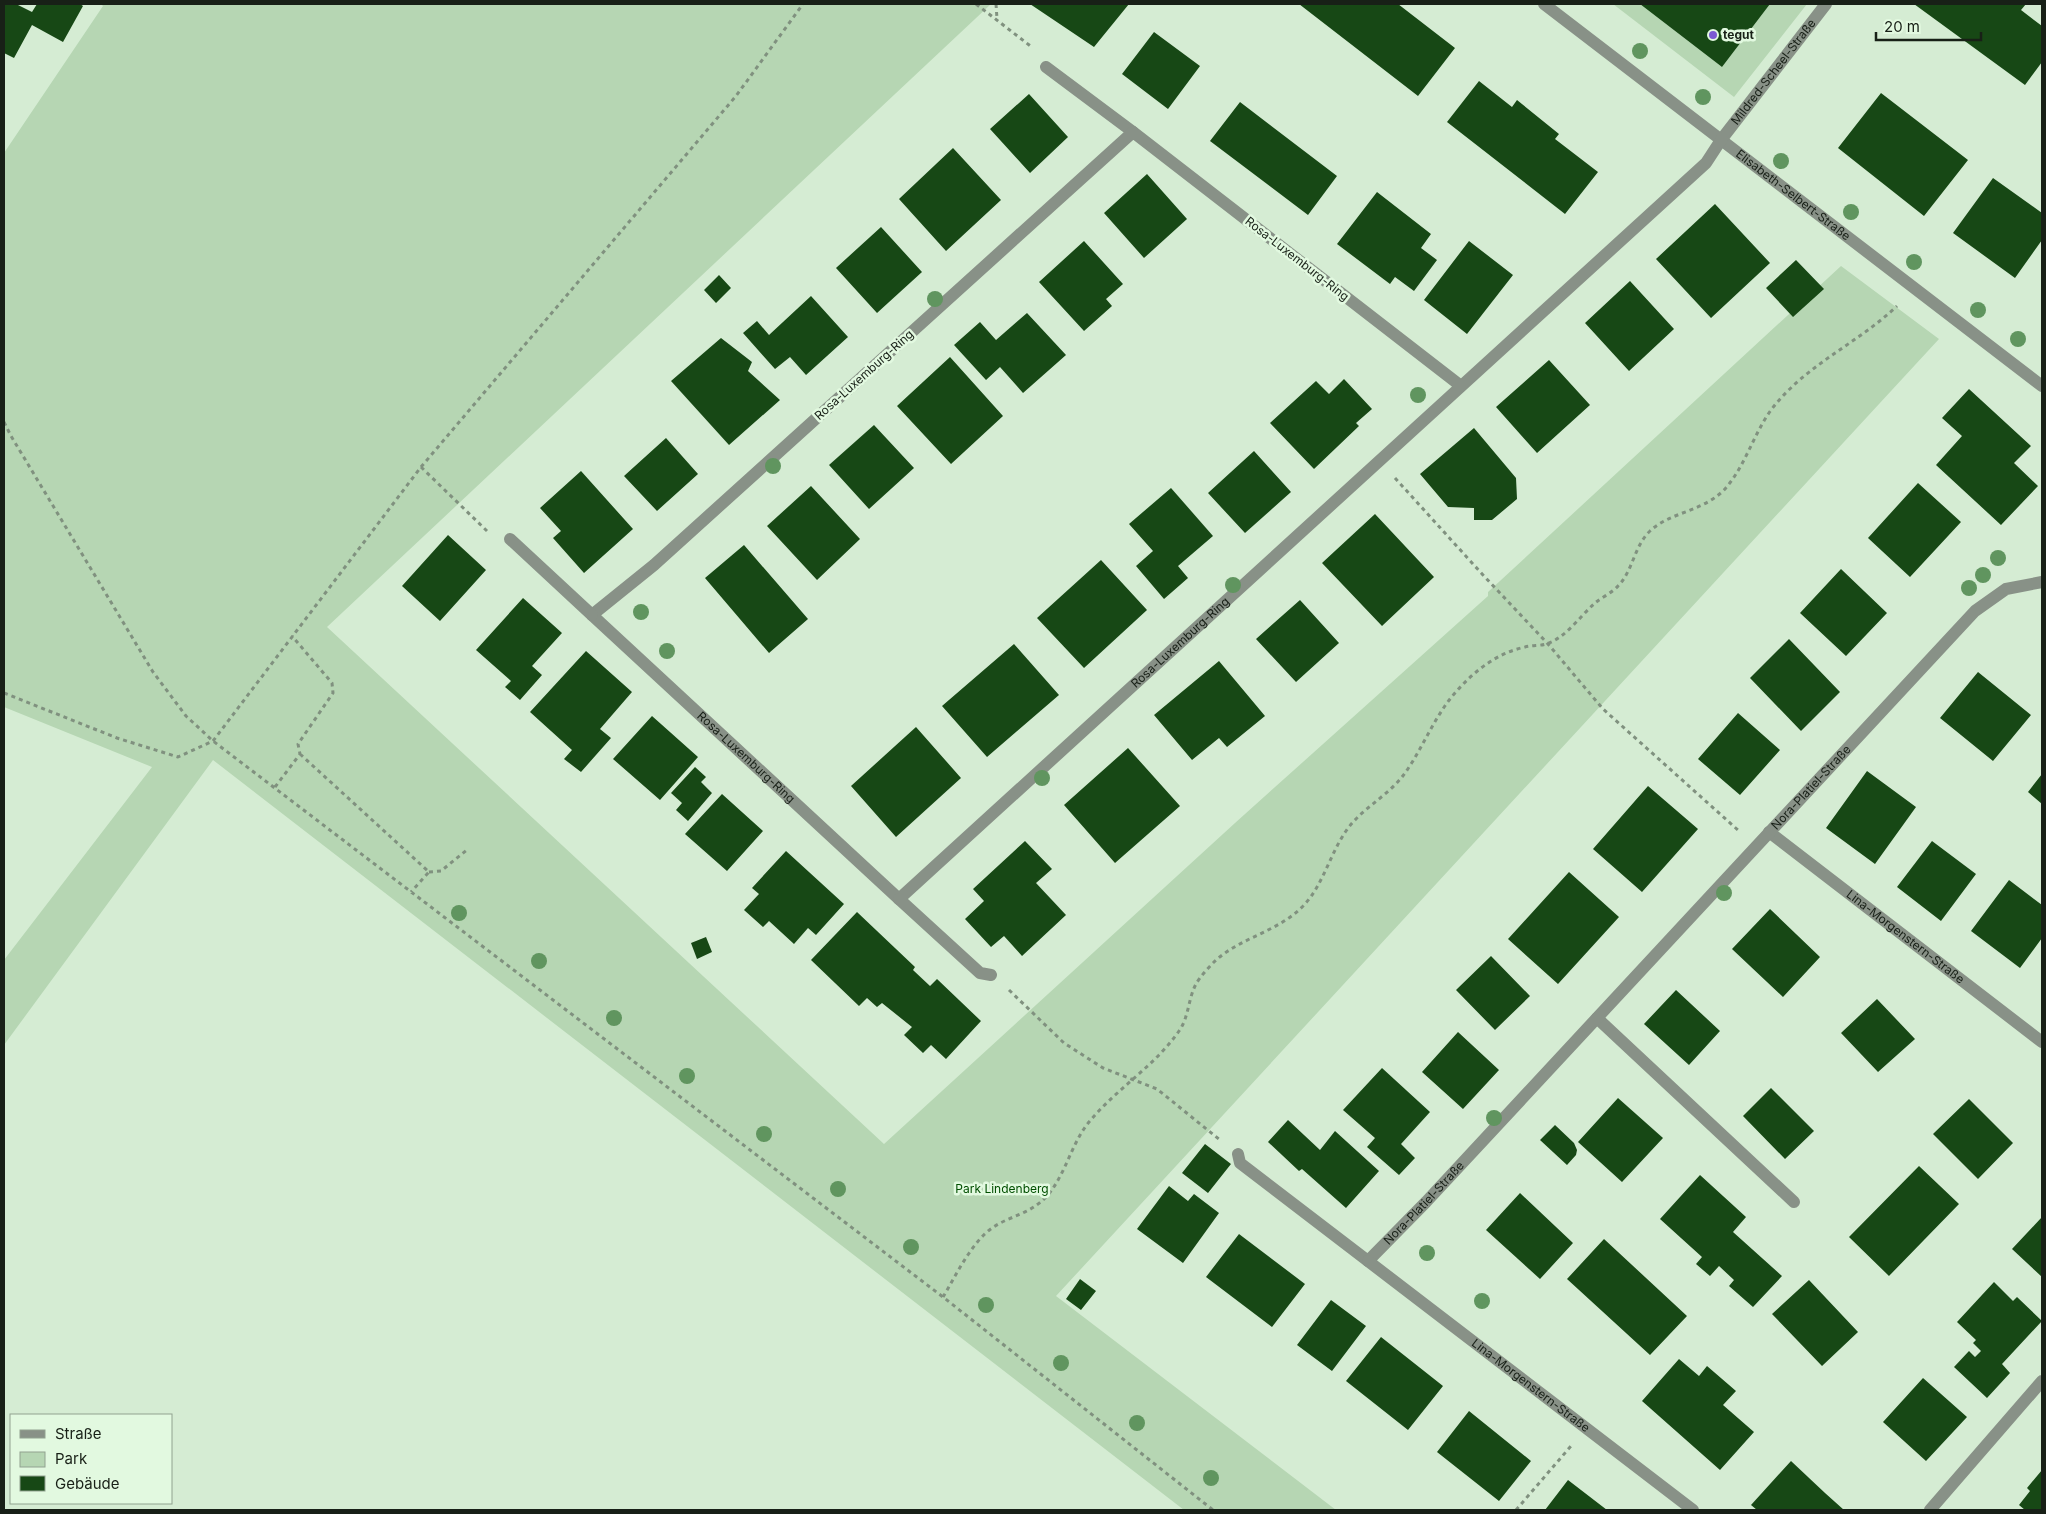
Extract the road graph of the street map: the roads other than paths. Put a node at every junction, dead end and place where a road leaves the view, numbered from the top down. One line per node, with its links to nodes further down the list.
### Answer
1 (1544, 4): 5 (street, Elisabeth-Selbert-Straße)
2 (1826, 4): 5 (street, Mildred-Scheel-Straße)
3 (1046, 67): 4 (street, Rosa-Luxemburg-Ring)
4 (1133, 132): 6 (street, Rosa-Luxemburg-Ring); 10 (street, Rosa-Luxemburg-Ring)
5 (1721, 140): 6 (street, Rosa-Luxemburg-Ring); 7 (street, Elisabeth-Selbert-Straße)
6 (1461, 386): 12 (street, Rosa-Luxemburg-Ring)
7 (2042, 386)
8 (510, 539): 10 (street, Rosa-Luxemburg-Ring)
9 (2042, 582): 11 (street, Nora-Platiel-Straße)
10 (592, 615): 12 (street, Rosa-Luxemburg-Ring)
11 (1768, 832): 14 (street, Nora-Platiel-Straße); 15 (street, Lina-Morgenstern-Straße)
12 (899, 899): 13 (street, Rosa-Luxemburg-Ring)
13 (992, 975)
14 (1596, 1018): 17 (street); 18 (street, Nora-Platiel-Straße)
15 (2042, 1042)
16 (1238, 1154): 18 (street)
17 (1794, 1202)
18 (1368, 1261): 20 (street, Lina-Morgenstern-Straße)
19 (2042, 1381): 21 (street)
20 (1693, 1510)
21 (1930, 1510)

